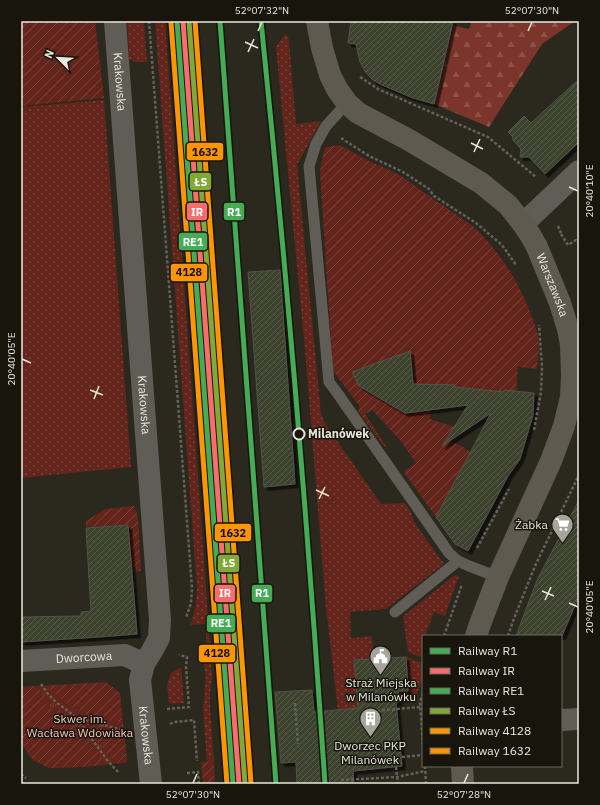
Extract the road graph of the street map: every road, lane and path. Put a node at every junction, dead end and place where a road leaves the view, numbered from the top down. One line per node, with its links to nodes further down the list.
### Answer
1 (115, 21): 30 (street, Krakowska)
2 (149, 21): 24 (path)
3 (317, 21): 5 (street, Warszawska)
4 (357, 73): 8 (path)
5 (347, 103): 6 (lane); 10 (street, Warszawska)
6 (326, 126): 14 (path); 20 (lane)
7 (579, 171): 10 (street)
8 (539, 180)
9 (556, 222): 11 (path)
10 (523, 224): 16 (street, Warszawska)
11 (562, 234): 12 (path); 13 (path)
12 (557, 236)
13 (579, 244)
14 (518, 271)
15 (537, 319): 17 (path)
16 (575, 397): 22 (street, Warszawska)
17 (533, 436)
18 (579, 475): 27 (path)
19 (509, 488): 21 (path)
20 (458, 561): 21 (lane); 23 (lane)
21 (469, 566): 22 (lane); 25 (path)
22 (498, 577): 26 (street, Warszawska)
23 (395, 612)
24 (185, 622)
25 (444, 635)
26 (476, 635)
27 (508, 635)
28 (176, 655): 35 (path)
29 (21, 661): 30 (street, Dworcowa)
30 (144, 664): 57 (street, Krakowska)
31 (40, 682): 37 (path)
32 (422, 696): 34 (path)
33 (295, 703): 43 (path)
34 (420, 707): 36 (path); 42 (path)
35 (163, 709)
36 (362, 712)
37 (76, 717): 41 (path); 51 (path)
38 (579, 719): 39 (street)
39 (562, 720)
40 (174, 722): 46 (path)
41 (123, 730)
42 (422, 733)
43 (298, 744)
44 (422, 755): 45 (path)
45 (402, 757)
46 (197, 761)
47 (396, 767): 54 (path)
48 (425, 767): 50 (path)
49 (462, 767): 61 (street)
50 (425, 771): 54 (path); 60 (path)
51 (118, 772)
52 (187, 773): 58 (path)
53 (21, 774): 55 (path)
54 (397, 776): 56 (path); 59 (path)
55 (26, 778)
56 (341, 780)
57 (151, 784)
58 (199, 784)
59 (398, 784)
60 (426, 784)
61 (463, 784)

